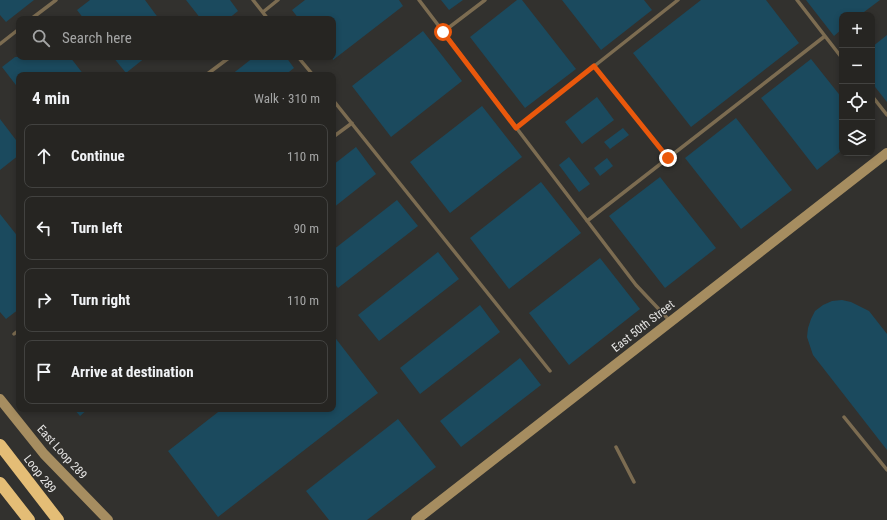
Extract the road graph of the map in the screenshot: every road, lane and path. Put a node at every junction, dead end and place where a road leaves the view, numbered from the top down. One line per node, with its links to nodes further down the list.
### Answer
1 (56, 0): 9 (lane)
2 (253, 0): 8 (lane)
3 (278, 0): 8 (lane)
4 (419, 0): 12 (lane)
5 (485, 0): 12 (lane)
6 (678, 0): 18 (lane)
7 (797, 0): 13 (lane)
8 (263, 12): 10 (lane)
9 (35, 16)
10 (266, 16)
11 (16, 31): 14 (lane)
12 (443, 32): 25 (lane)
13 (825, 36): 15 (lane); 28 (lane)
14 (0, 44)
15 (839, 54)
16 (226, 60): 19 (lane)
17 (300, 60): 20 (lane)
18 (594, 66): 25 (lane); 28 (lane)
19 (210, 72)
20 (310, 72)
21 (875, 100): 23 (lane)
22 (336, 104): 24 (lane)
23 (887, 115)
24 (352, 123): 26 (lane); 31 (lane)
25 (516, 128): 29 (lane)
26 (336, 135)
27 (887, 153): 30 (main road, East 50th Street)
28 (668, 158): 29 (lane)
29 (588, 221): 30 (lane)
30 (670, 321): 42 (main road, East 50th Street)
31 (550, 371)
32 (0, 399): 41 (main road, East Loop 289)
33 (844, 417): 36 (lane)
34 (0, 446): 40 (highway, Loop 289)
35 (616, 447): 38 (lane)
36 (887, 470)
37 (0, 482): 39 (highway)
38 (634, 482)
39 (29, 520)
40 (58, 520)
41 (108, 520)
42 (416, 520)

